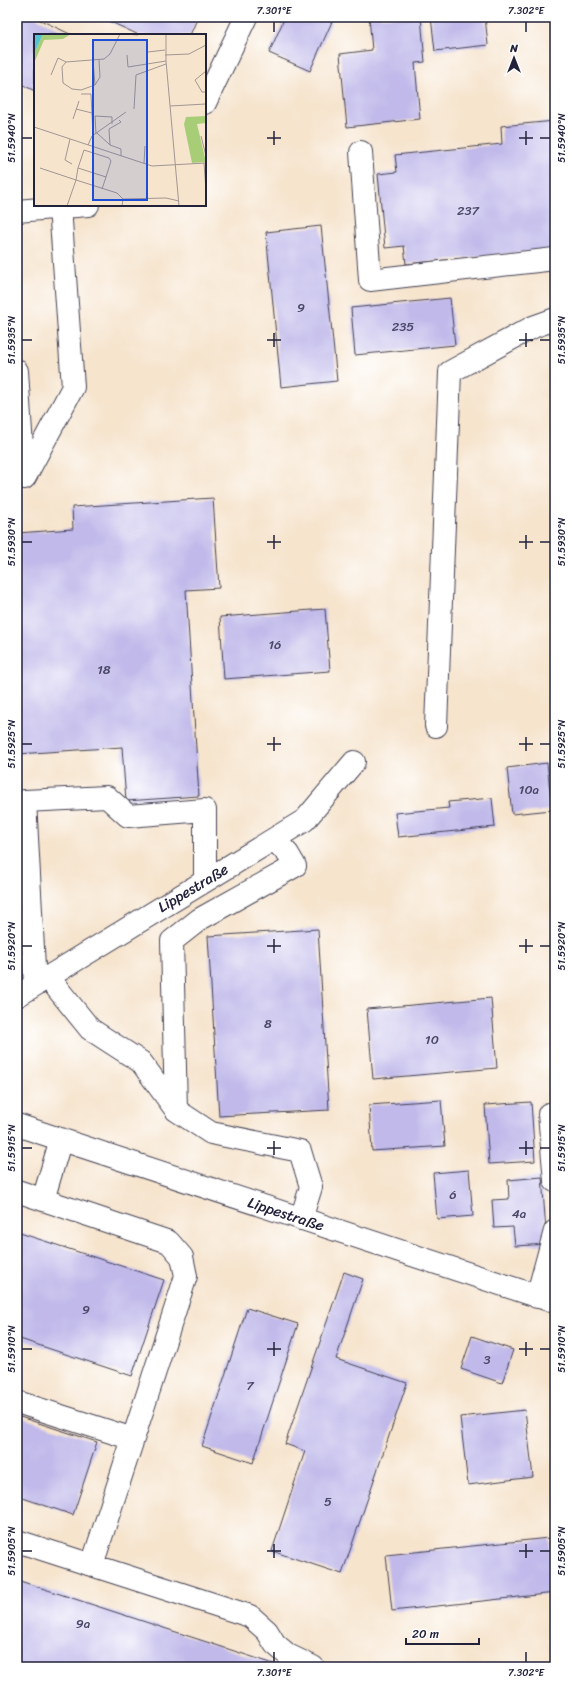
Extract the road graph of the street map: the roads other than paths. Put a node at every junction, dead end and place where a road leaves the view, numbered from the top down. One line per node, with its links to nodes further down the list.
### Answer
1 (246, 17): 2 (street)
2 (206, 101)
3 (361, 152): 7 (street)
4 (74, 206): 5 (street)
5 (60, 207): 6 (street); 10 (street)
6 (17, 211)
7 (555, 259)
8 (555, 319): 11 (street)
9 (17, 371): 10 (street)
10 (21, 481)
11 (436, 726)
12 (354, 762): 13 (street, Lippestraße)
13 (274, 839): 14 (street, Lippestraße); 17 (street)
14 (205, 881): 15 (street, Lippestraße); 15 (street)
15 (42, 981): 16 (street, Lippestraße); 17 (street)
16 (17, 996)
17 (176, 1110): 24 (street)
18 (548, 1114): 21 (street)
19 (17, 1124): 20 (street, Lippestraße)
20 (61, 1139): 23 (street); 24 (street, Lippestraße)
21 (555, 1180)
22 (17, 1191): 23 (street)
23 (43, 1200): 28 (street)
24 (300, 1219): 26 (street, Lippestraße)
25 (555, 1231): 26 (street)
26 (546, 1300)
27 (17, 1402): 28 (street)
28 (134, 1440): 30 (street)
29 (17, 1541): 30 (street)
30 (92, 1565): 31 (street)
31 (314, 1667)

